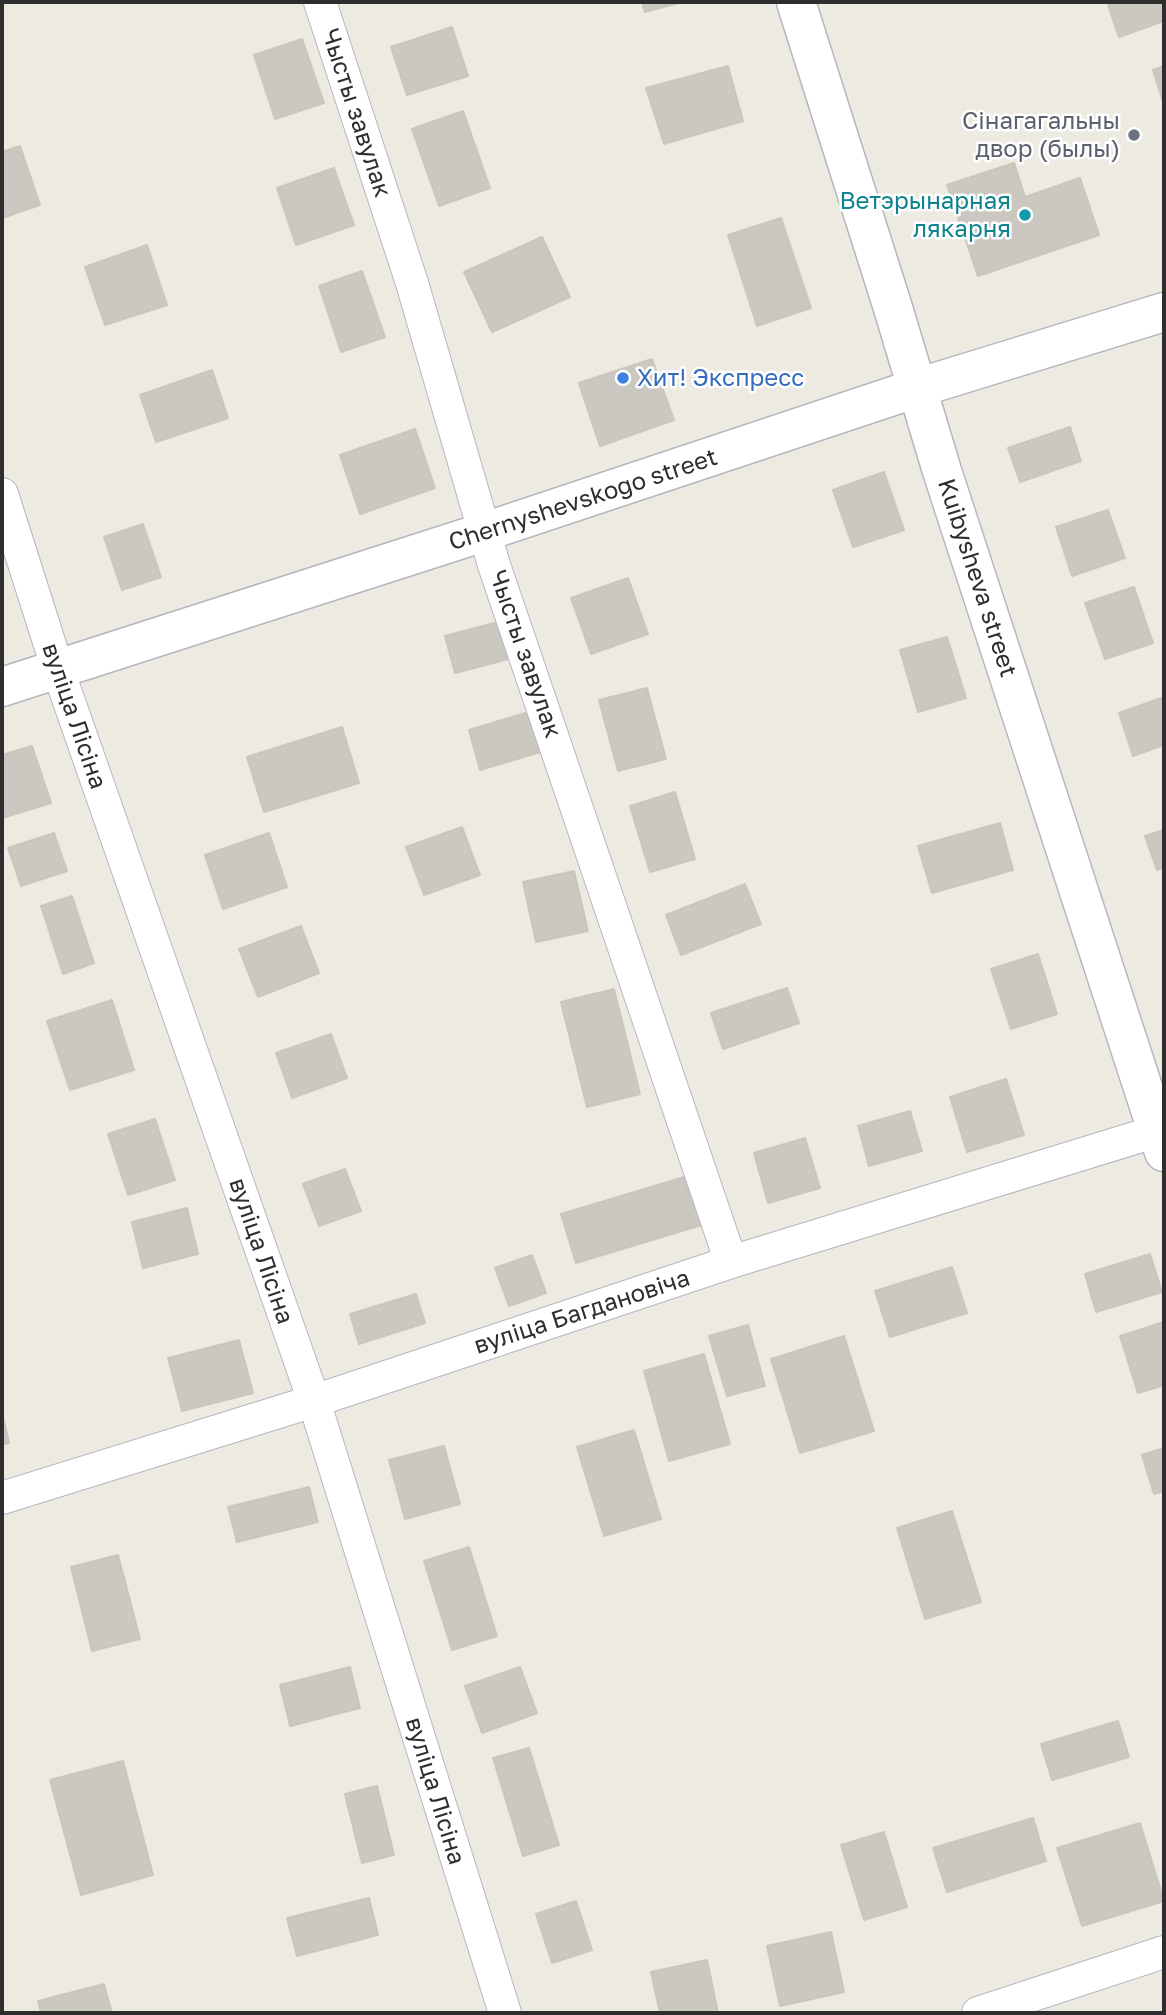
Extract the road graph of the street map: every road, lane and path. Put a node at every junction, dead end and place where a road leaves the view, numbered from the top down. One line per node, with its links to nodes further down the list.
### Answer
1 (320, 2): 6 (street, Чысты завулак)
2 (796, 2): 4 (main road, Kuibysheva street)
3 (1164, 312): 4 (main road, Chernyshevskogo street)
4 (917, 388): 6 (main road, Chernyshevskogo street); 9 (main road, Kuibysheva street)
5 (2, 494): 7 (street, вуліца Лісіна)
6 (484, 532): 7 (main road, Chernyshevskogo street); 10 (street, Чысты завулак)
7 (58, 670): 8 (main road, Chernyshevskogo street); 11 (street, вуліца Лісіна)
8 (2, 687)
9 (1162, 1137): 10 (street, вуліца Багдановіча)
10 (731, 1262): 11 (street, вуліца Багдановіча)
11 (314, 1401): 12 (street, вуліца Багдановіча); 14 (street, вуліца Лісіна)
12 (2, 1498)
13 (1164, 1952): 15 (street)
14 (505, 2013)
15 (978, 2013)

